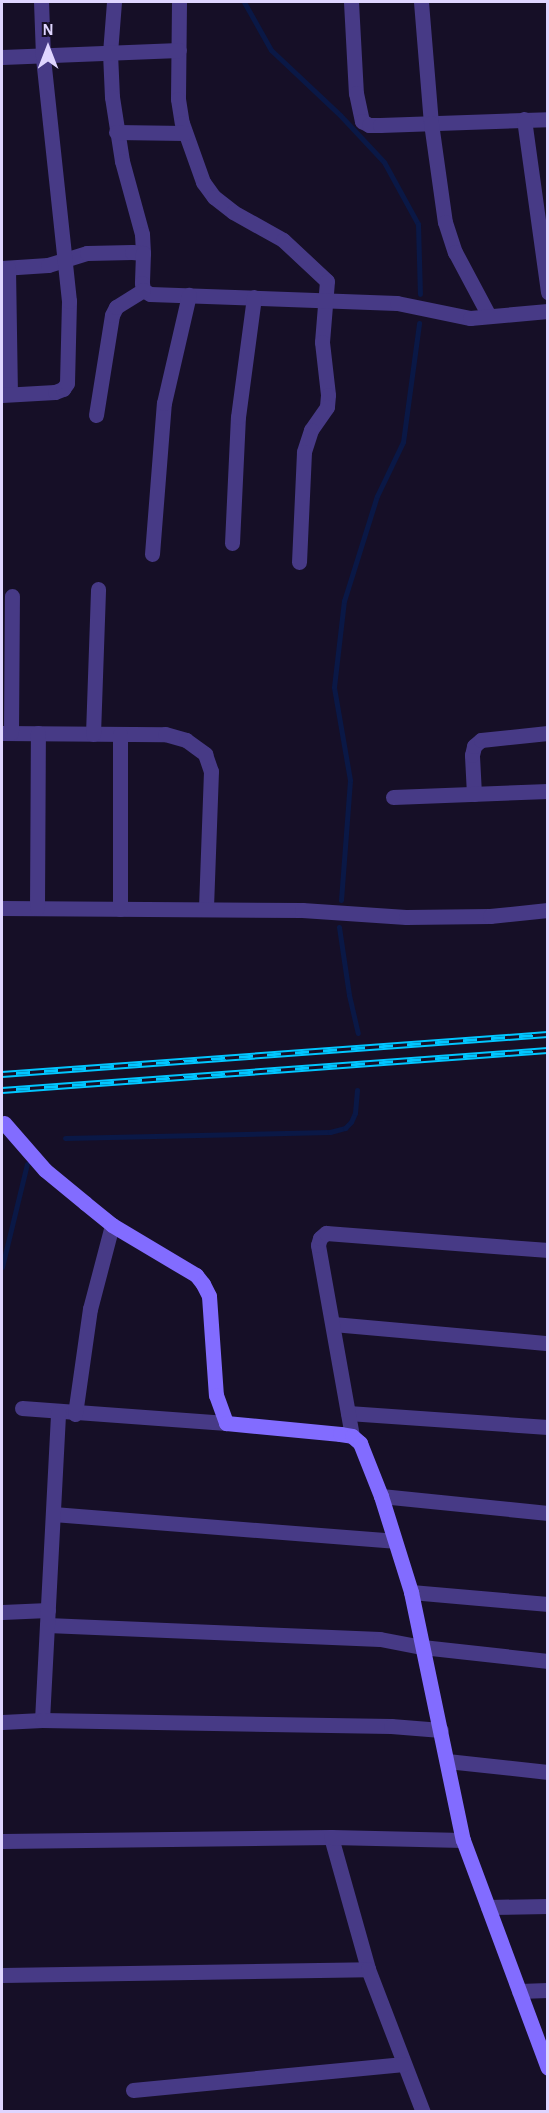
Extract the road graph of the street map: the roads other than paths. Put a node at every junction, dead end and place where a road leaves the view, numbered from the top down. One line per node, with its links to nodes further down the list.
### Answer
1 (41, 2): 8 (street)
2 (114, 2): 7 (street)
3 (179, 2): 6 (street)
4 (351, 2): 12 (street)
5 (421, 2): 12 (street)
6 (179, 50): 7 (street); 14 (street)
7 (110, 53): 8 (street); 13 (street)
8 (43, 56): 9 (street); 16 (street)
9 (2, 57)
10 (548, 119): 11 (street)
11 (524, 120): 12 (street); 19 (street)
12 (431, 123): 24 (street)
13 (116, 132): 14 (street); 15 (street)
14 (185, 133): 22 (street)
15 (143, 253): 16 (street); 18 (street)
16 (64, 261): 17 (street); 25 (street)
17 (5, 268): 25 (street)
18 (143, 290): 20 (street); 26 (street)
19 (548, 292)
20 (189, 295): 21 (street); 28 (street)
21 (254, 297): 22 (street); 27 (street)
22 (326, 299): 24 (street); 29 (street)
23 (548, 311): 24 (street)
24 (489, 316)
25 (6, 394)
26 (96, 415)
27 (232, 543)
28 (152, 554)
29 (299, 562)
30 (98, 589): 35 (street)
31 (12, 596): 32 (street)
32 (6, 733): 33 (street)
33 (38, 733): 35 (street); 41 (street)
34 (548, 733): 38 (street)
35 (93, 734): 36 (street)
36 (120, 734): 42 (street); 43 (street)
37 (548, 791): 38 (street)
38 (474, 794): 39 (street)
39 (393, 797)
40 (2, 908): 41 (street)
41 (37, 908): 42 (street)
42 (120, 909): 43 (street)
43 (206, 909): 44 (street)
44 (548, 910)
45 (4, 1123): 46 (street)
46 (112, 1224): 53 (street); 54 (street)
47 (548, 1250): 48 (street)
48 (333, 1324): 49 (street); 52 (street)
49 (548, 1343)
50 (22, 1408): 51 (street)
51 (58, 1412): 53 (street); 59 (street)
52 (348, 1413): 55 (street); 56 (street)
53 (75, 1414): 54 (street)
54 (226, 1423): 56 (street)
55 (548, 1427)
56 (352, 1436): 57 (street)
57 (381, 1496): 58 (street); 60 (street)
58 (548, 1513)
59 (53, 1514): 60 (street); 64 (street)
60 (394, 1541): 61 (street)
61 (411, 1592): 62 (street); 65 (street)
62 (548, 1604)
63 (2, 1612): 64 (street)
64 (47, 1618): 65 (street); 67 (street)
65 (422, 1647): 66 (street); 69 (street)
66 (548, 1661)
67 (42, 1720): 68 (street); 69 (street)
68 (2, 1722)
69 (441, 1730): 70 (street)
70 (447, 1761): 71 (street); 73 (street)
71 (548, 1772)
72 (332, 1837): 73 (street); 74 (street); 77 (street)
73 (463, 1840): 76 (street)
74 (2, 1841)
75 (548, 1906): 76 (street)
76 (488, 1907): 80 (street)
77 (368, 1969): 78 (street); 81 (street)
78 (2, 1975)
79 (548, 1990): 80 (street)
80 (519, 1991): 82 (street)
81 (404, 2064): 83 (street); 84 (street)
82 (548, 2068)
83 (133, 2090)
84 (423, 2112)

